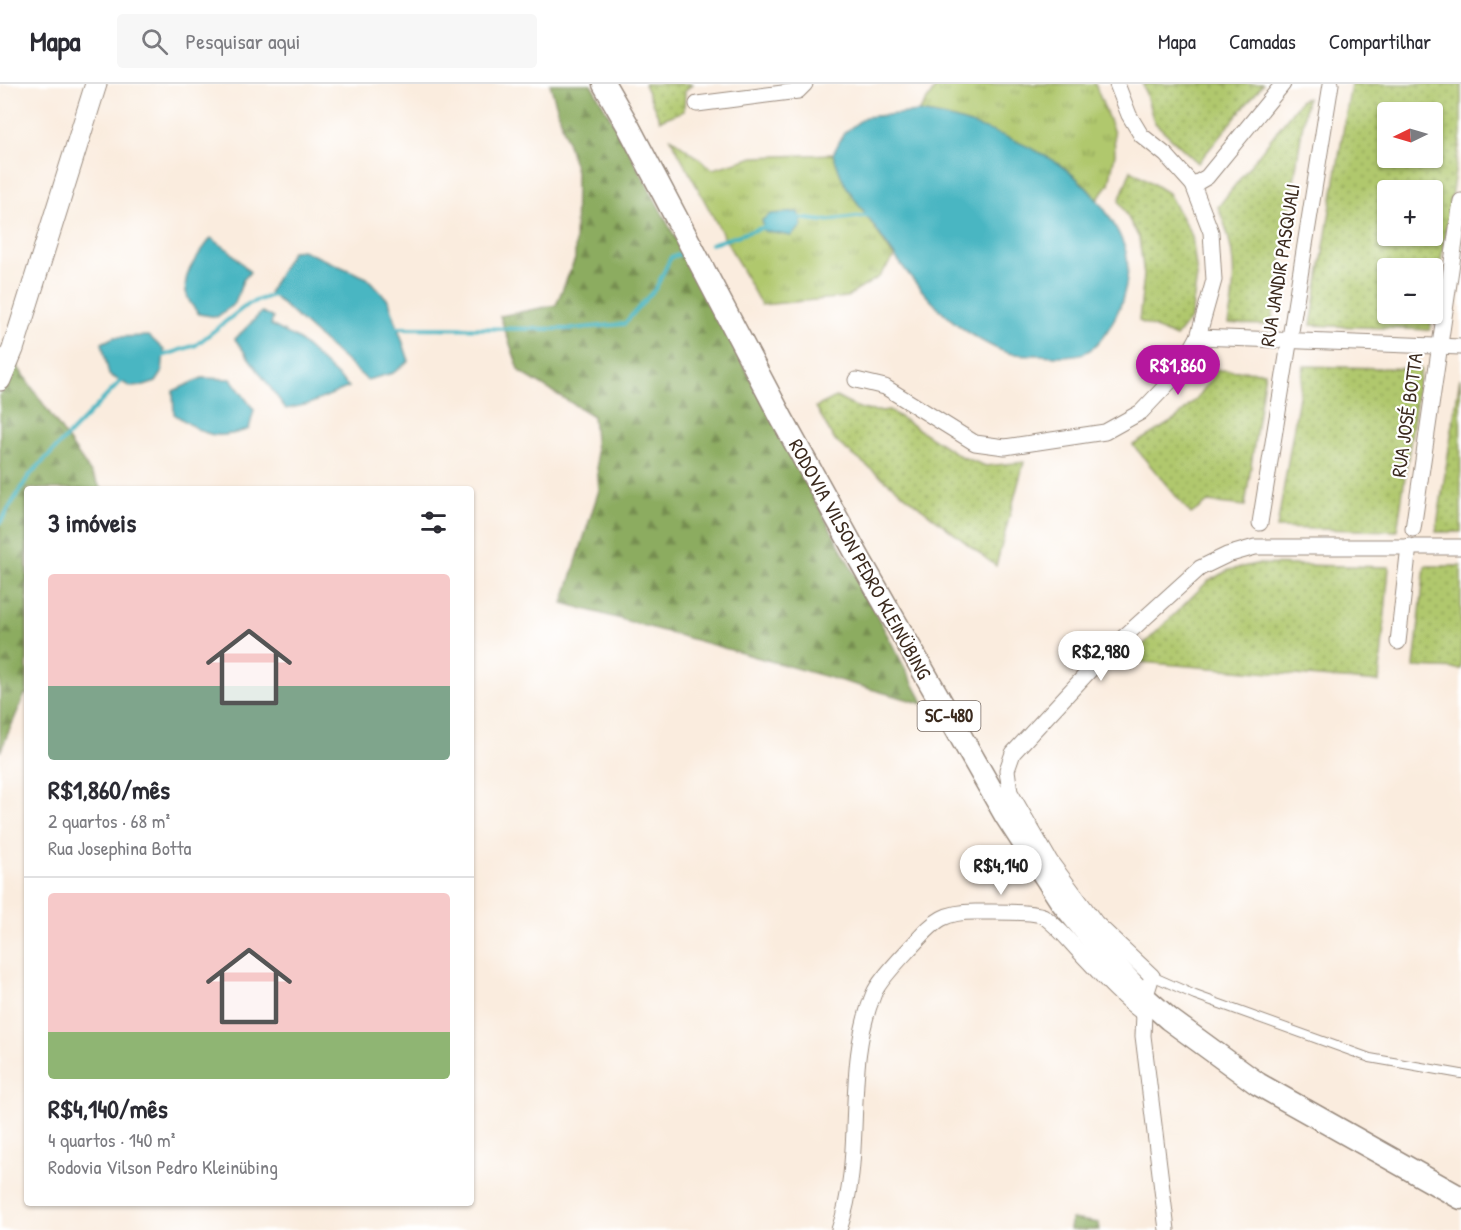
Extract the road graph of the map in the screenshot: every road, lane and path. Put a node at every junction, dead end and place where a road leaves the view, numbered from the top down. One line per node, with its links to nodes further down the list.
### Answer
1 (96, 84): 14 (street)
2 (604, 84): 22 (main road, RODOVIA VILSON PEDRO KLEINÜBING / SC-480)
3 (805, 84): 7 (street)
4 (1117, 84): 8 (street)
5 (1283, 84): 8 (street)
6 (1330, 84): 11 (street, RUA JANDIR PASQUALI)
7 (697, 104)
8 (1193, 185): 10 (street)
9 (1461, 201): 12 (street, RUA JOSÉ BOTTA)
10 (1198, 337): 11 (street); 15 (street)
11 (1288, 340): 12 (street); 16 (street, RUA JANDIR PASQUALI)
12 (1438, 346): 13 (street); 17 (street, RUA JOSÉ BOTTA)
13 (1461, 347)
14 (0, 380)
15 (856, 380)
16 (1260, 523)
17 (1413, 529)
18 (1409, 546): 19 (street); 20 (street); 21 (street)
19 (1461, 547)
20 (1398, 642)
21 (1152, 976): 22 (street); 23 (lane)
22 (1144, 1006): 24 (main road, RODOVIA VILSON PEDRO KLEINÜBING / SC-480); 25 (street); 26 (street)
23 (1461, 1074)
24 (1461, 1198)
25 (839, 1230)
26 (1167, 1230)

